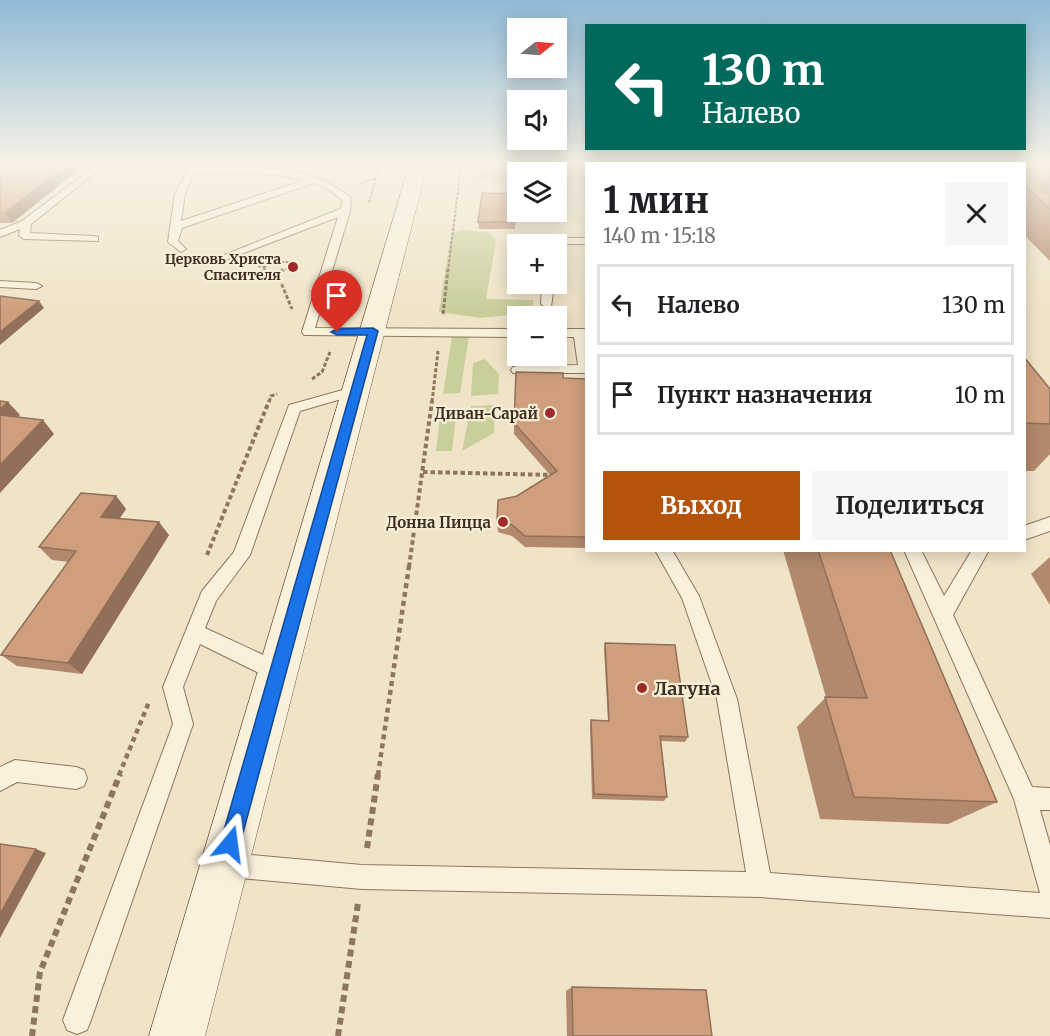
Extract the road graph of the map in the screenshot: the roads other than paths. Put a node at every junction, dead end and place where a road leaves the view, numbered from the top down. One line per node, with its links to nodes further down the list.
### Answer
1 (37, 214): 7 (lane)
2 (176, 214): 8 (lane)
3 (211, 214): 8 (lane)
4 (336, 214): 14 (lane)
5 (344, 214): 19 (lane)
6 (405, 214): 19 (main road)
7 (26, 223): 9 (lane); 10 (lane)
8 (177, 226): 13 (lane)
9 (0, 234)
10 (94, 239)
11 (567, 241): 12 (lane)
12 (585, 241)
13 (181, 249)
14 (224, 257)
15 (0, 284): 16 (lane)
16 (36, 286)
17 (548, 294): 18 (lane)
18 (548, 303)
19 (373, 331): 20 (lane); 24 (main road)
20 (507, 333)
21 (567, 333): 22 (lane)
22 (583, 333): 23 (lane)
23 (518, 370)
24 (357, 390): 31 (lane); 32 (main road)
25 (1050, 524): 26 (lane)
26 (1026, 532)
27 (664, 552): 38 (lane)
28 (913, 552): 30 (lane)
29 (980, 552): 30 (lane)
30 (943, 614): 35 (lane)
31 (195, 632): 32 (lane); 41 (lane)
32 (278, 672): 37 (main road)
33 (76, 778): 34 (lane)
34 (0, 780)
35 (1025, 798): 36 (lane); 39 (lane)
36 (1050, 799)
37 (224, 865): 38 (lane); 42 (main road)
38 (760, 885): 40 (lane)
39 (1050, 888)
40 (1050, 906)
41 (77, 1020)
42 (177, 1036)

